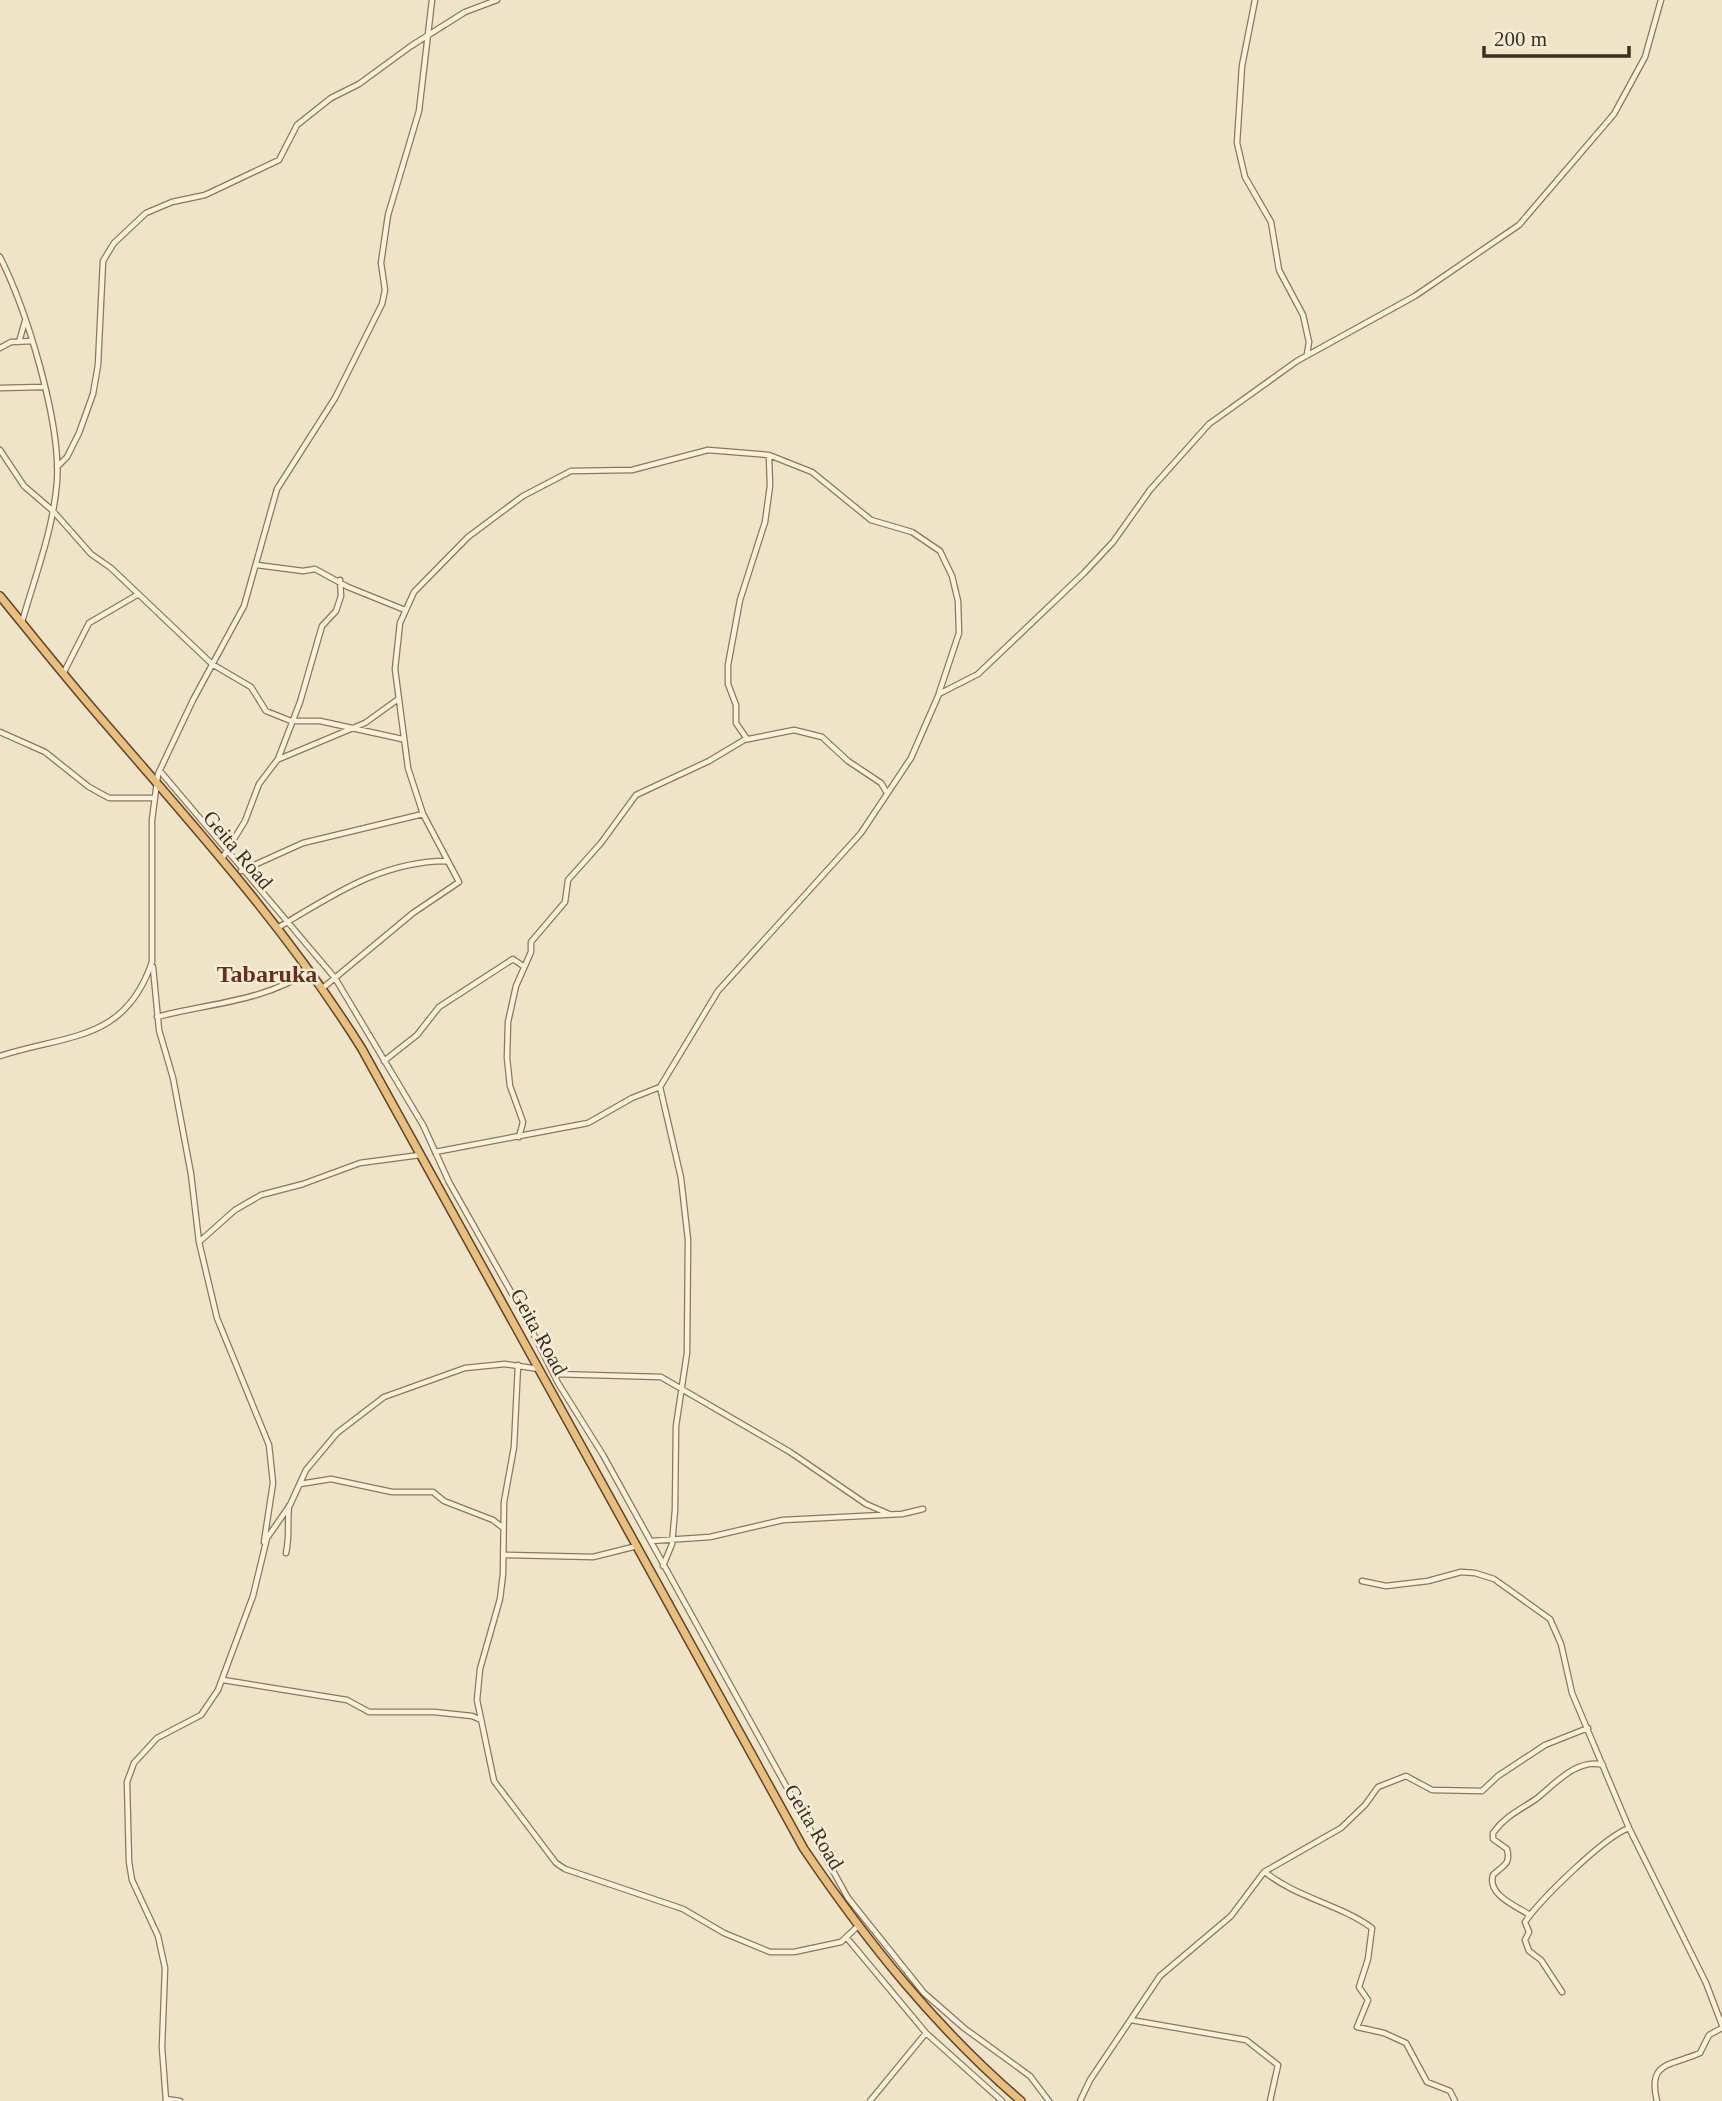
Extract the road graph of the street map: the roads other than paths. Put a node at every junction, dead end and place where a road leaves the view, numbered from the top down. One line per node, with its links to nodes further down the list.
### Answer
1 (432, 0): 5 (street)
2 (497, 0): 5 (street)
3 (1255, 0): 11 (street)
4 (1661, 0): 11 (street)
5 (427, 36): 16 (street); 18 (street)
6 (0, 257): 7 (street)
7 (26, 321): 8 (street); 9 (street)
8 (32, 341): 9 (street); 12 (street)
9 (19, 342): 10 (street)
10 (0, 348)
11 (1306, 355): 26 (street)
12 (43, 387): 13 (street); 16 (street)
13 (0, 388)
14 (0, 450): 17 (street)
15 (769, 455): 22 (street); 26 (street); 32 (street)
16 (57, 467): 17 (street)
17 (53, 510): 20 (street); 23 (street)
18 (257, 565): 19 (street); 24 (street)
19 (340, 580): 22 (street); 28 (street)
20 (137, 595): 24 (street); 25 (street)
21 (0, 596): 23 (highway, Geita Road)
22 (405, 610): 27 (street)
23 (22, 623): 25 (highway, Geita Road)
24 (212, 664): 28 (street); 34 (street)
25 (64, 672): 35 (highway, Geita Road)
26 (939, 694): 36 (street)
27 (397, 700): 29 (street); 31 (street)
28 (291, 721): 29 (street); 33 (street)
29 (351, 727): 31 (street); 33 (street)
30 (0, 732): 37 (street)
31 (402, 739): 38 (street)
32 (747, 739): 36 (street); 45 (street)
33 (278, 759): 39 (street)
34 (160, 771): 35 (street); 39 (street)
35 (156, 782): 37 (street); 39 (highway, Geita Road)
36 (887, 794): 52 (street)
37 (154, 798): 44 (street)
38 (423, 814): 40 (street); 41 (street)
39 (225, 854): 41 (highway, Geita Road)
40 (447, 860): 42 (street); 47 (street)
41 (239, 872): 42 (street); 43 (highway, Geita Road)
42 (289, 921): 43 (street); 47 (street)
43 (279, 927): 46 (highway, Geita Road)
44 (152, 962): 49 (street); 50 (street)
45 (523, 966): 51 (street); 53 (street)
46 (311, 970): 48 (highway, Geita Road); 49 (street)
47 (335, 978): 48 (street); 51 (street)
48 (324, 987): 55 (highway, Geita Road)
49 (157, 1017): 56 (street)
50 (0, 1056)
51 (384, 1061): 54 (street)
52 (660, 1087): 53 (street); 60 (street)
53 (519, 1137): 54 (street)
54 (435, 1152): 59 (street)
55 (420, 1155): 56 (street); 58 (highway, Geita Road)
56 (199, 1242): 68 (street)
57 (518, 1365): 58 (street); 61 (street); 65 (street)
58 (539, 1369): 69 (highway, Geita Road)
59 (554, 1374): 60 (street); 67 (street)
60 (682, 1389): 64 (street); 66 (street)
61 (300, 1484): 62 (street); 65 (street)
62 (290, 1505): 68 (street); 70 (street)
63 (923, 1508): 64 (street)
64 (889, 1514): 66 (street)
65 (502, 1528): 71 (street)
66 (673, 1540): 67 (street); 72 (street)
67 (651, 1541): 72 (street)
68 (264, 1546): 74 (street)
69 (637, 1546): 71 (street); 81 (highway, Geita Road)
70 (286, 1553)
71 (505, 1555): 75 (street)
72 (663, 1566): 92 (street)
73 (1362, 1581): 76 (street)
74 (223, 1680): 75 (street); 87 (street)
75 (480, 1720): 82 (street)
76 (1588, 1728): 77 (street); 79 (street)
77 (1603, 1765): 78 (street); 80 (street)
78 (1629, 1828): 80 (street); 85 (street)
79 (1265, 1872): 84 (street); 95 (street)
80 (1530, 1915): 83 (street)
81 (858, 1926): 82 (street); 91 (highway, Geita Road)
82 (847, 1938): 86 (street)
83 (1562, 1992)
84 (1131, 2020): 93 (street); 94 (street)
85 (1722, 2027): 96 (street)
86 (926, 2033): 89 (street); 90 (street)
87 (166, 2100): 88 (street)
88 (180, 2101)
89 (870, 2101)
90 (1002, 2101)
91 (1021, 2101)
92 (1049, 2101)
93 (1080, 2101)
94 (1270, 2101)
95 (1455, 2101)
96 (1657, 2101)

